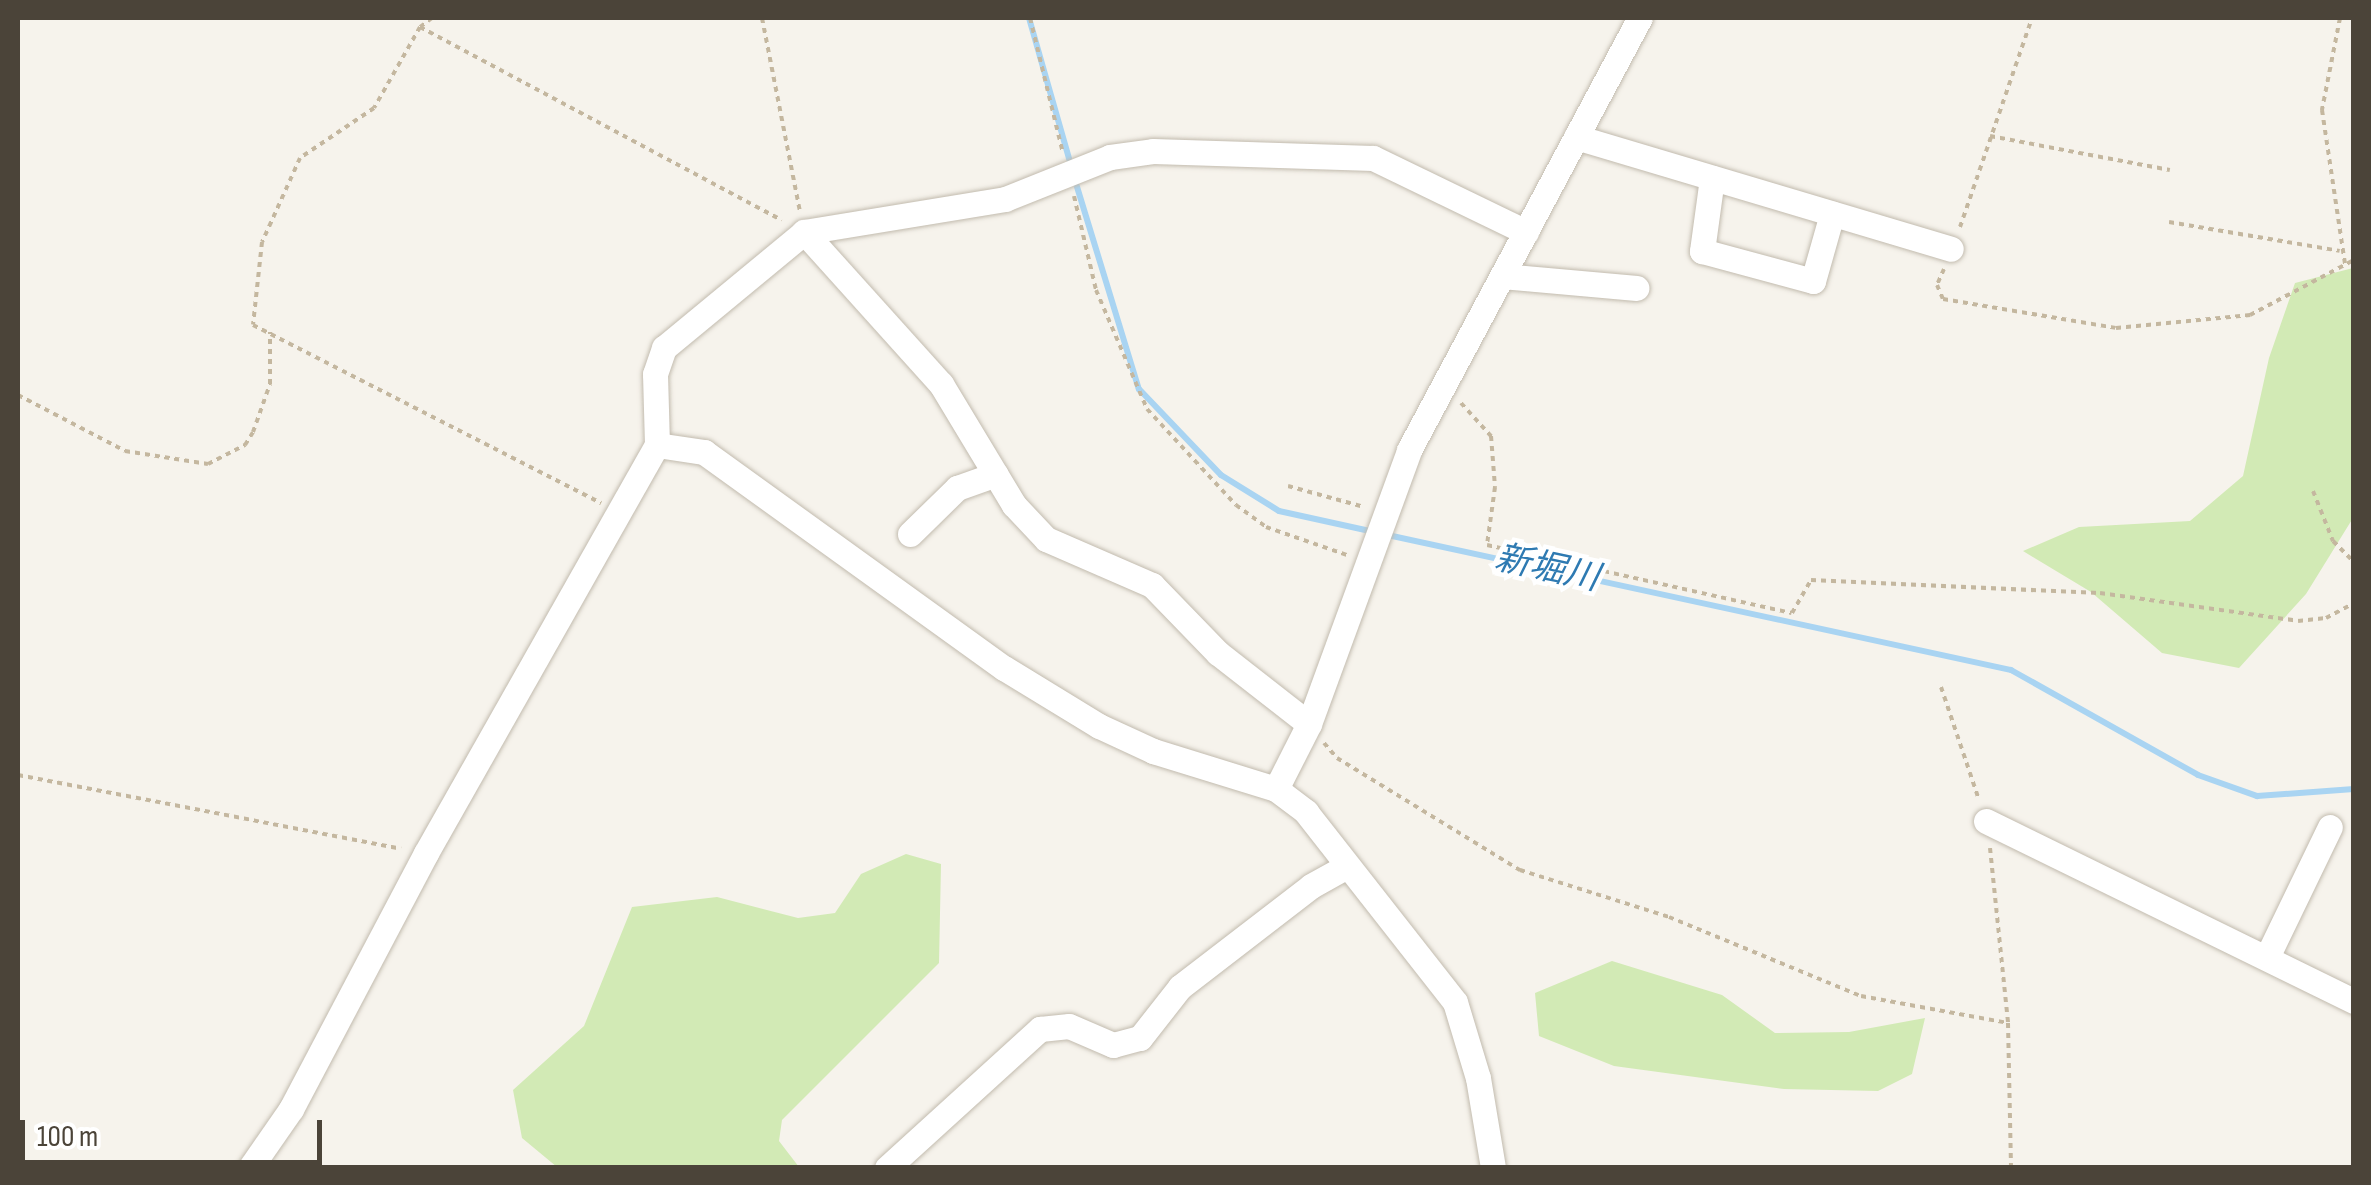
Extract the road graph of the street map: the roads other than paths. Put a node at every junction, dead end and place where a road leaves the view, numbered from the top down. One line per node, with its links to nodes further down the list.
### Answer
1 (1640, 18): 2 (street)
2 (1576, 138): 3 (street); 6 (street)
3 (1712, 178): 4 (street); 4 (street)
4 (1832, 214): 7 (street)
5 (804, 232): 6 (street); 10 (street); 11 (street)
6 (1526, 232): 8 (street)
7 (1951, 249)
8 (1502, 276): 9 (street); 13 (street)
9 (1636, 288)
10 (657, 445): 14 (street); 20 (street)
11 (996, 474): 12 (street); 13 (street)
12 (910, 534)
13 (1309, 724): 14 (street)
14 (1276, 789): 17 (street)
15 (1986, 821): 18 (street)
16 (2330, 828): 18 (street)
17 (1347, 866): 21 (street); 22 (street)
18 (2268, 955): 19 (street)
19 (2354, 1001)
20 (250, 1168)
21 (887, 1168)
22 (1492, 1168)

